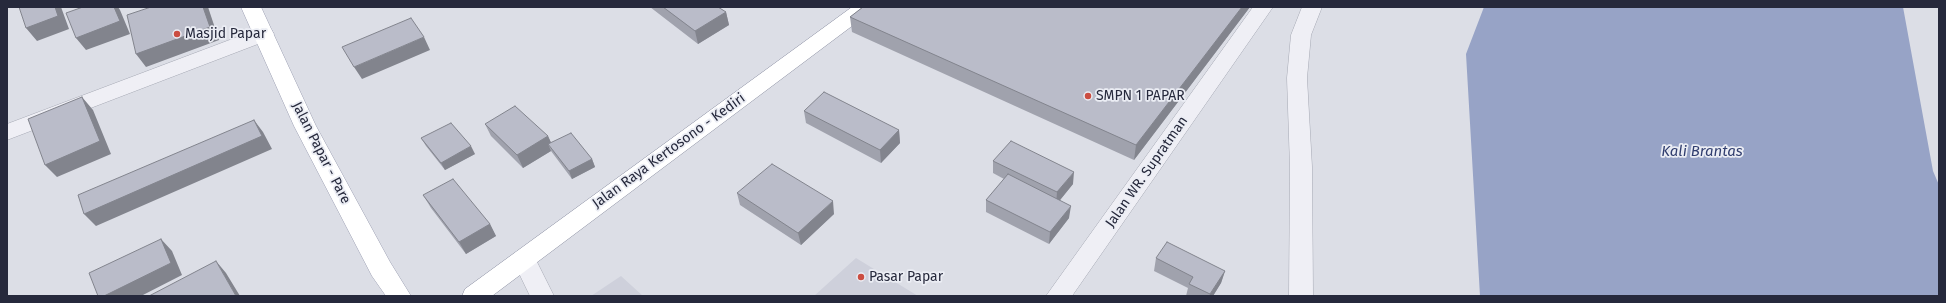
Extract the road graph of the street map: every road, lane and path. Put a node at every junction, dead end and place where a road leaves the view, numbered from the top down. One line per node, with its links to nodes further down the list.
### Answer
1 (251, 7): 5 (main road, Jalan Papar - Pare)
2 (865, 7): 7 (main road, Jalan Raya Kertosono - Kediri)
3 (1263, 7): 11 (street, Jalan WR. Supratman)
4 (1312, 7): 12 (street)
5 (264, 34): 6 (street); 8 (main road, Jalan Papar - Pare)
6 (7, 132)
7 (524, 259): 9 (main road, Jalan Raya Kertosono - Kediri); 10 (street)
8 (399, 296)
9 (474, 296)
10 (542, 296)
11 (1058, 296)
12 (1301, 296)

